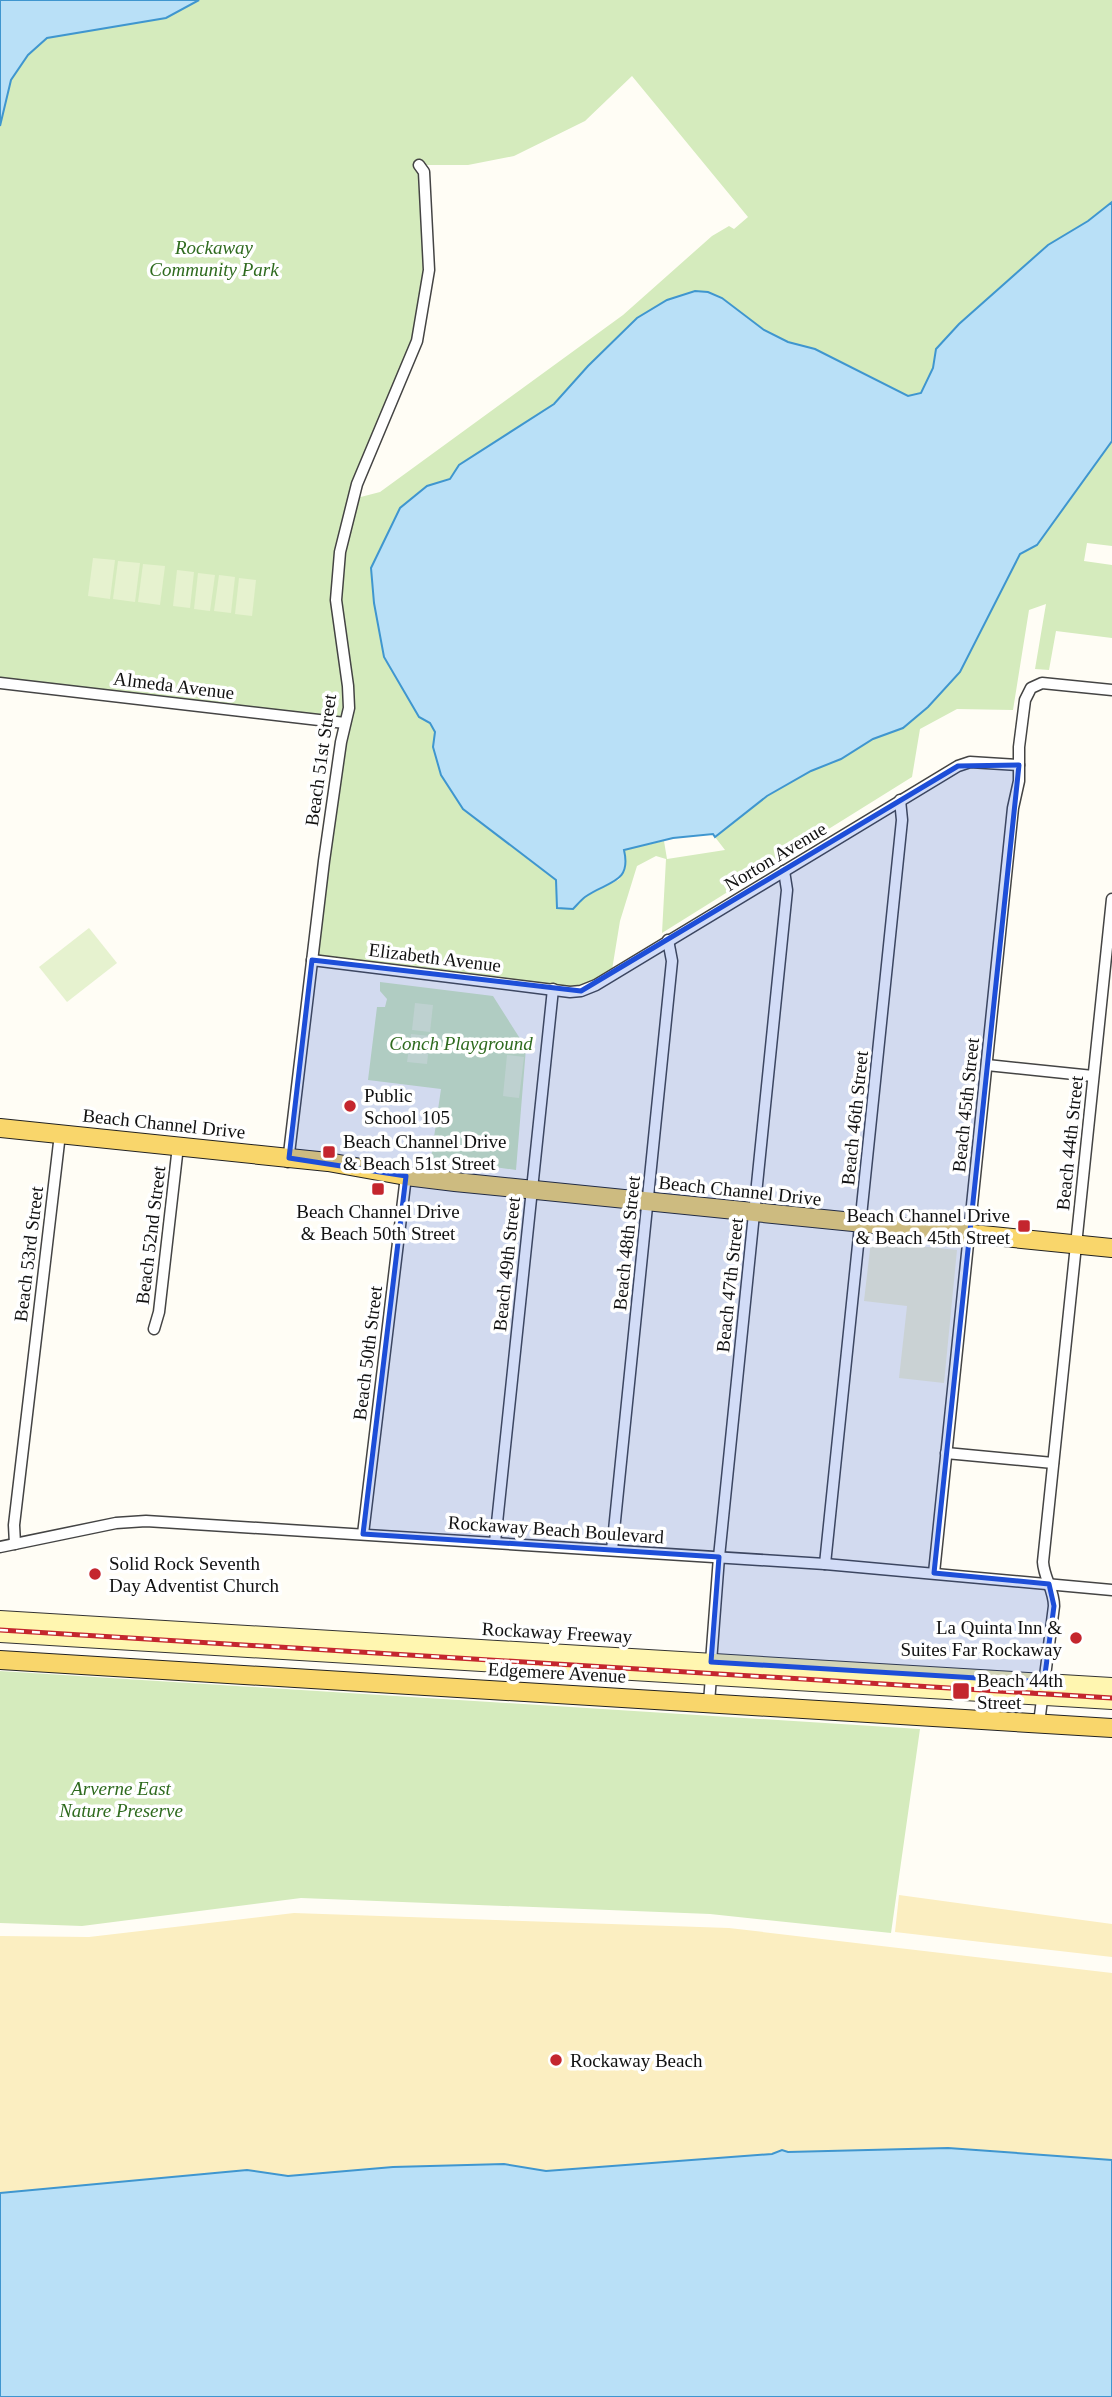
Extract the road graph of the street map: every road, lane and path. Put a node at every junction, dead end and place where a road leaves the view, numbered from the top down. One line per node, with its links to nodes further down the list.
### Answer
1 (419, 165): 4 (street, Beach 51st Street)
2 (0, 683): 4 (street, Almeda Avenue)
3 (1112, 690): 5 (street, Beach 45th Street)
4 (345, 723): 10 (street, Beach 51st Street)
5 (1018, 765): 6 (street, Norton Avenue); 12 (street, Beach 45th Street)
6 (900, 800): 7 (street, Norton Avenue); 23 (street, Beach 46th Street)
7 (784, 871): 9 (street, Norton Avenue); 22 (street, Beach 47th Street)
8 (1112, 899): 13 (street, Beach 44th Street)
9 (668, 940): 11 (street, Norton Avenue); 21 (street, Beach 48th Street)
10 (312, 960): 11 (street, Elizabeth Avenue); 18 (street, Beach 51st Street)
11 (553, 989): 20 (street, Beach 49th Street)
12 (987, 1065): 13 (street); 24 (street, Beach 45th Street)
13 (1093, 1076): 25 (street, Beach 44th Street)
14 (0, 1128): 16 (main road, Beach Channel Drive)
15 (0, 1137): 16 (main road, Beach Channel Drive)
16 (60, 1138): 17 (main road, Beach Channel Drive); 32 (street, Beach 53rd Street)
17 (178, 1150): 18 (main road, Beach Channel Drive); 27 (street, Beach 52nd Street)
18 (288, 1162): 19 (main road, Beach Channel Drive)
19 (406, 1176): 20 (main road, Beach Channel Drive); 30 (street, Beach 50th Street)
20 (532, 1189): 21 (main road, Beach Channel Drive); 31 (street, Beach 49th Street)
21 (647, 1202): 22 (main road, Beach Channel Drive); 34 (street, Beach 48th Street)
22 (754, 1212): 23 (main road, Beach Channel Drive); 35 (street, Beach 47th Street)
23 (861, 1223): 24 (main road, Beach Channel Drive); 36 (street, Beach 46th Street)
24 (969, 1234): 25 (main road, Beach Channel Drive); 28 (street, Beach 45th Street)
25 (1076, 1244): 26 (main road, Beach Channel Drive); 29 (street, Beach 44th Street)
26 (1112, 1248)
27 (155, 1329)
28 (946, 1453): 29 (street); 37 (street, Beach 45th Street)
29 (1054, 1463): 38 (street, Beach 44th Street)
30 (363, 1534): 31 (street, Rockaway Beach Boulevard); 32 (street, Rockaway Beach Boulevard)
31 (495, 1542): 34 (street, Rockaway Beach Boulevard)
32 (15, 1544): 33 (street, Rockaway Beach Boulevard)
33 (0, 1547)
34 (612, 1550): 35 (street, Rockaway Beach Boulevard)
35 (719, 1557): 36 (street, Rockaway Beach Boulevard); 43 (street, Beach 47th Street)
36 (825, 1564): 37 (street, Rockaway Beach Boulevard)
37 (934, 1573): 38 (street, Rockaway Beach Boulevard)
38 (1049, 1584): 39 (street, Rockaway Beach Boulevard); 45 (street, Beach 44th Street)
39 (1112, 1590)
40 (0, 1619): 43 (street, Rockaway Freeway)
41 (0, 1634): 43 (street, Rockaway Freeway)
42 (0, 1660): 47 (main road, Edgemere Avenue)
43 (711, 1669): 45 (street, Rockaway Freeway); 47 (street, Beach 47th Street)
44 (1112, 1686): 45 (street, Rockaway Freeway)
45 (1043, 1690): 46 (street, Rockaway Freeway); 48 (street, Beach 44th Street)
46 (1112, 1701)
47 (709, 1702): 48 (main road, Edgemere Avenue)
48 (1039, 1723): 49 (main road, Edgemere Avenue)
49 (1112, 1728)

